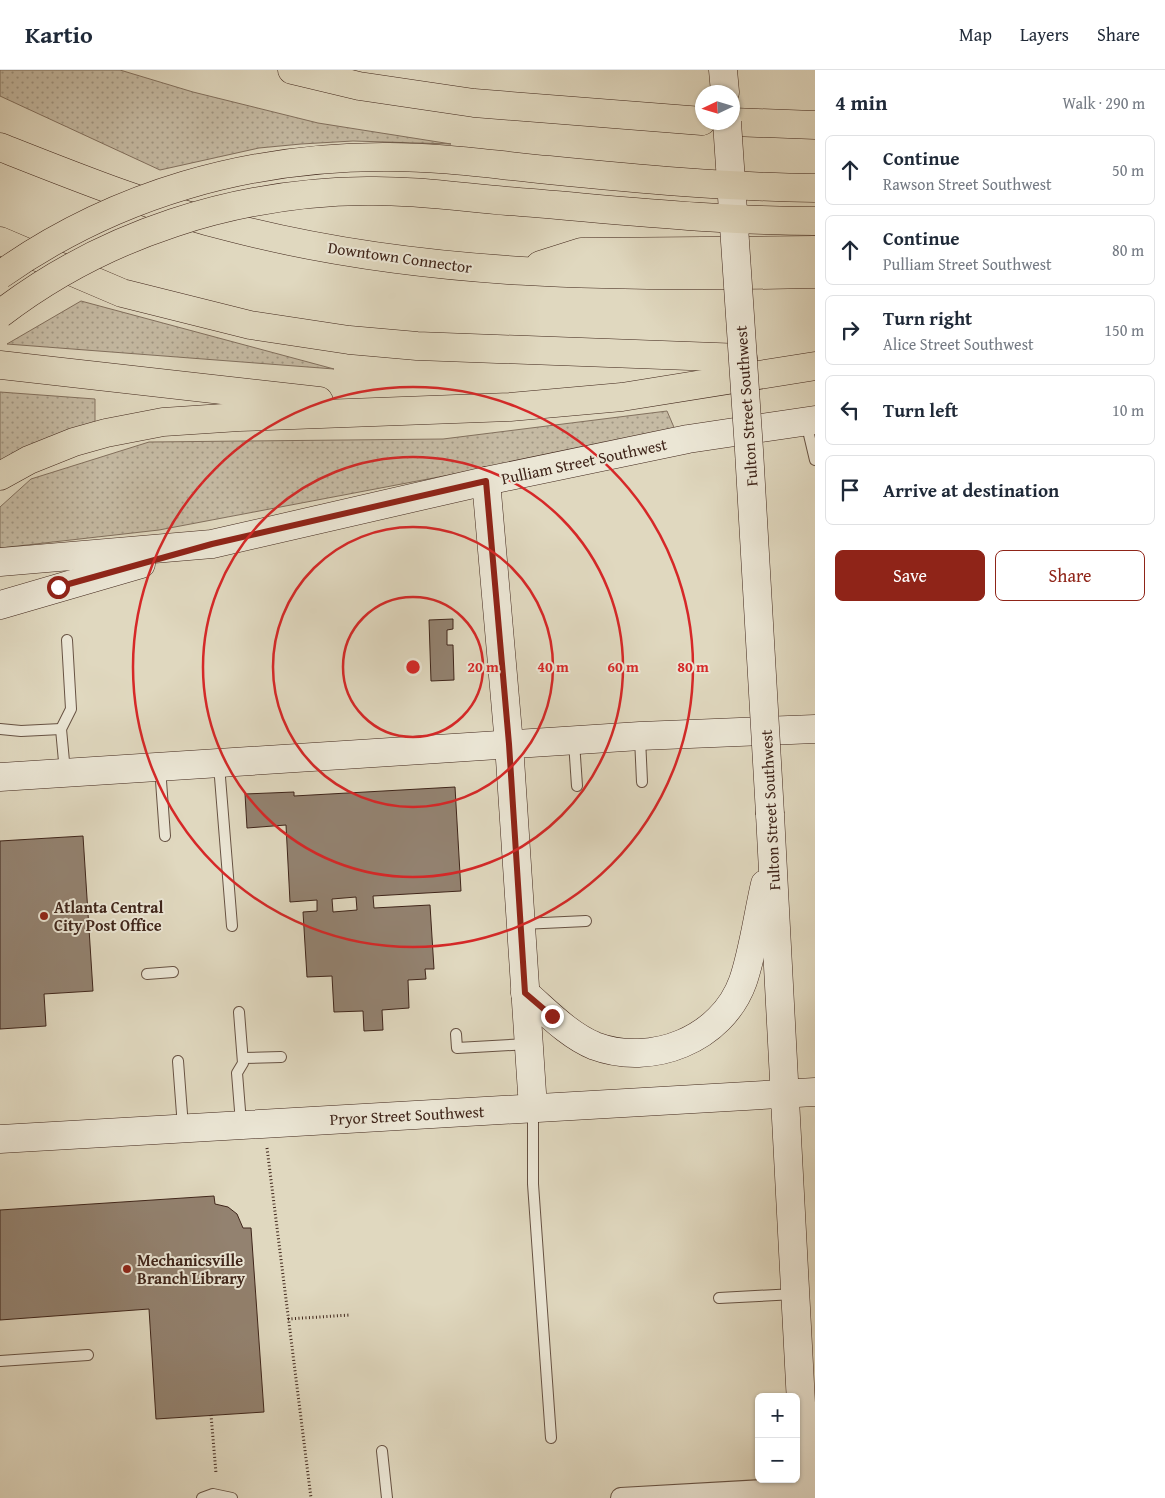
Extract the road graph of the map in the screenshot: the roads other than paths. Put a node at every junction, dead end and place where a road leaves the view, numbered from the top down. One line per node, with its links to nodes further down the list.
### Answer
1 (292, 70): 4 (highway)
2 (723, 70): 3 (main road)
3 (724, 85)
4 (695, 120)
5 (740, 122): 6 (highway)
6 (815, 124)
7 (728, 130): 17 (main road, Fulton Street Southwest, bridge)
8 (0, 147): 13 (highway, Downtown Connector)
9 (815, 188): 15 (highway, bridge)
10 (815, 221): 16 (highway, bridge)
11 (0, 241): 17 (highway)
12 (815, 250): 13 (highway)
13 (524, 270): 14 (highway, Downtown Connector)
14 (815, 274)
15 (0, 275)
16 (0, 314)
17 (743, 358): 42 (main road, Fulton Street Southwest, bridge)
18 (0, 365): 20 (highway)
19 (815, 366): 20 (highway)
20 (440, 410): 23 (highway)
21 (811, 420): 22 (lane); 24 (main road, Pulliam Street Southwest)
22 (815, 460)
23 (0, 476)
24 (486, 481): 25 (main road, Pulliam Street Southwest); 34 (main road)
25 (212, 544): 26 (main road, Pulliam Street Southwest); 27 (main road)
26 (0, 562)
27 (0, 605)
28 (67, 640): 30 (lane)
29 (0, 729): 30 (lane)
30 (61, 729): 37 (lane)
31 (815, 729): 32 (main road)
32 (640, 736): 33 (main road); 39 (lane)
33 (574, 741): 34 (main road); 40 (lane)
34 (509, 744): 35 (main road); 44 (main road)
35 (218, 763): 36 (main road); 45 (lane)
36 (160, 767): 37 (main road); 41 (lane)
37 (65, 773): 38 (main road)
38 (0, 777)
39 (642, 782)
40 (577, 786)
41 (164, 836)
42 (772, 850): 48 (main road); 56 (main road, Fulton Street Southwest)
43 (586, 921): 44 (lane)
44 (520, 924): 48 (main road)
45 (232, 926)
46 (173, 972): 47 (lane)
47 (147, 974)
48 (525, 993): 51 (main road)
49 (239, 1012): 53 (lane)
50 (456, 1034): 51 (lane)
51 (529, 1044): 57 (main road)
52 (281, 1057): 53 (lane)
53 (243, 1058): 58 (lane)
54 (178, 1061): 59 (lane)
55 (815, 1092): 56 (main road, Pryor Street Southwest)
56 (785, 1093): 57 (main road, Pryor Street Southwest); 61 (main road, Fulton Street Southwest)
57 (533, 1108): 58 (main road, Pryor Street Southwest); 65 (lane)
58 (252, 1124): 59 (main road, Pryor Street Southwest)
59 (183, 1128): 60 (main road, Pryor Street Southwest)
60 (0, 1139)
61 (796, 1294): 62 (lane); 67 (main road, Fulton Street Southwest)
62 (719, 1298)
63 (88, 1355): 64 (lane)
64 (0, 1362)
65 (551, 1438)
66 (382, 1451): 70 (lane)
67 (809, 1491): 71 (street)
68 (202, 1498): 69 (lane)
69 (232, 1498)
70 (387, 1498)
71 (621, 1498)

